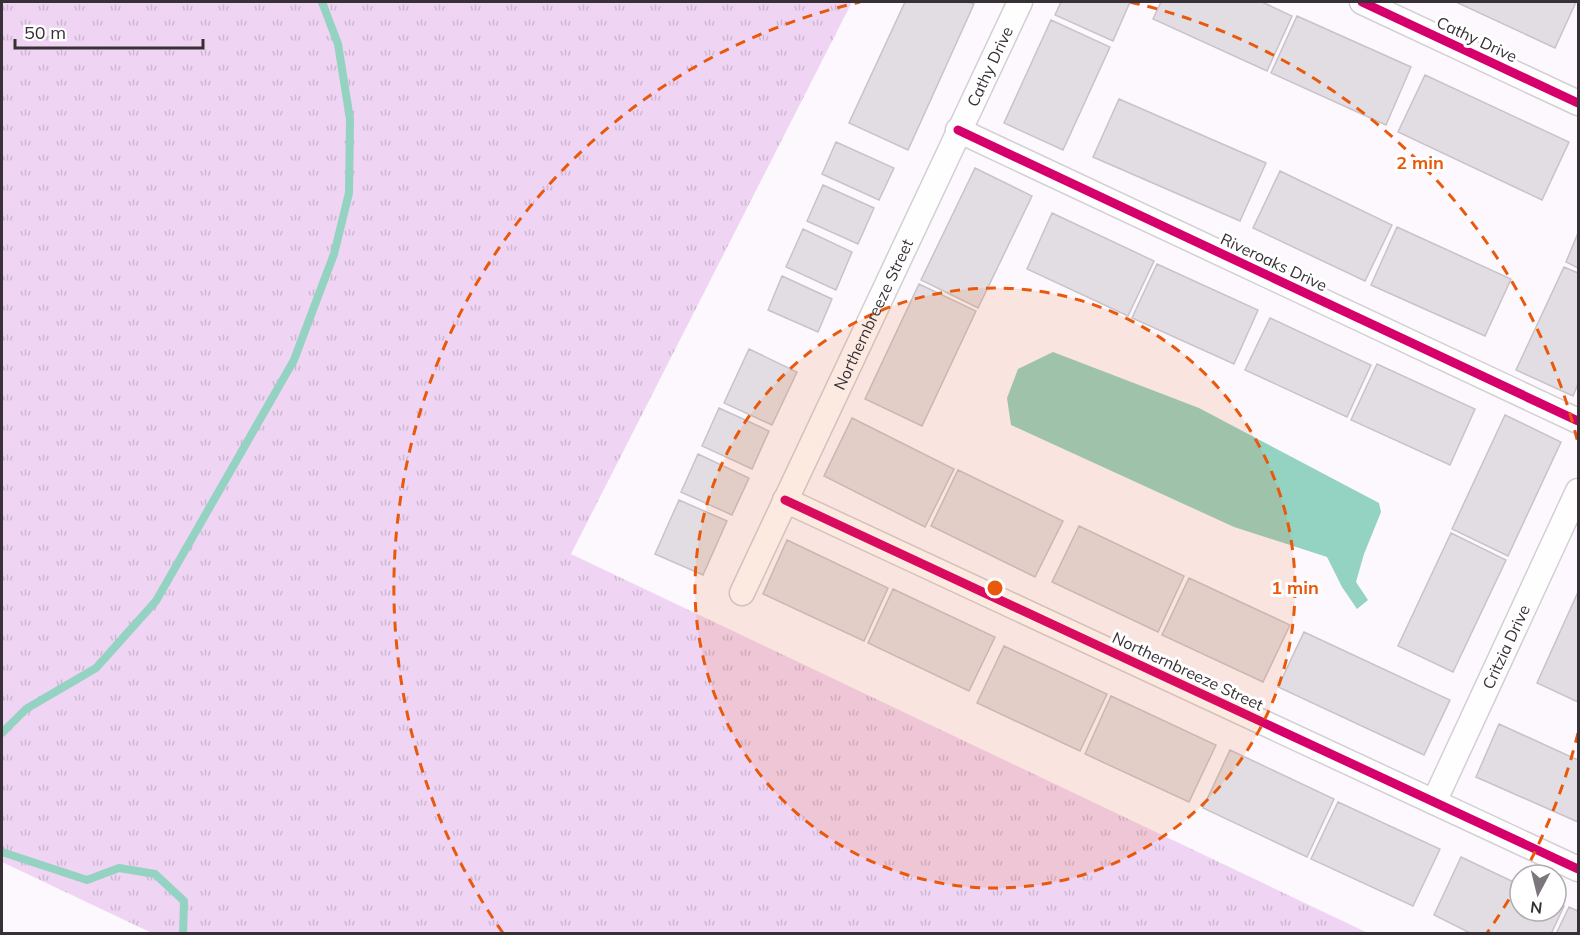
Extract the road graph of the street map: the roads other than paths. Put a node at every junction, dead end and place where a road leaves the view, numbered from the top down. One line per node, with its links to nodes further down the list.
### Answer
1 (1020, 2): 4 (street, Cathy Drive)
2 (1362, 2): 3 (street, Cathy Drive)
3 (1578, 103)
4 (958, 130): 5 (street, Riveroaks Drive); 7 (street, Northernbreeze Street)
5 (1578, 421)
6 (1578, 490): 9 (street, Critzia Drive)
7 (786, 500): 8 (street, Northernbreeze Street); 9 (street, Northernbreeze Street)
8 (742, 593)
9 (1434, 802): 10 (street, Northernbreeze Street)
10 (1578, 869)

